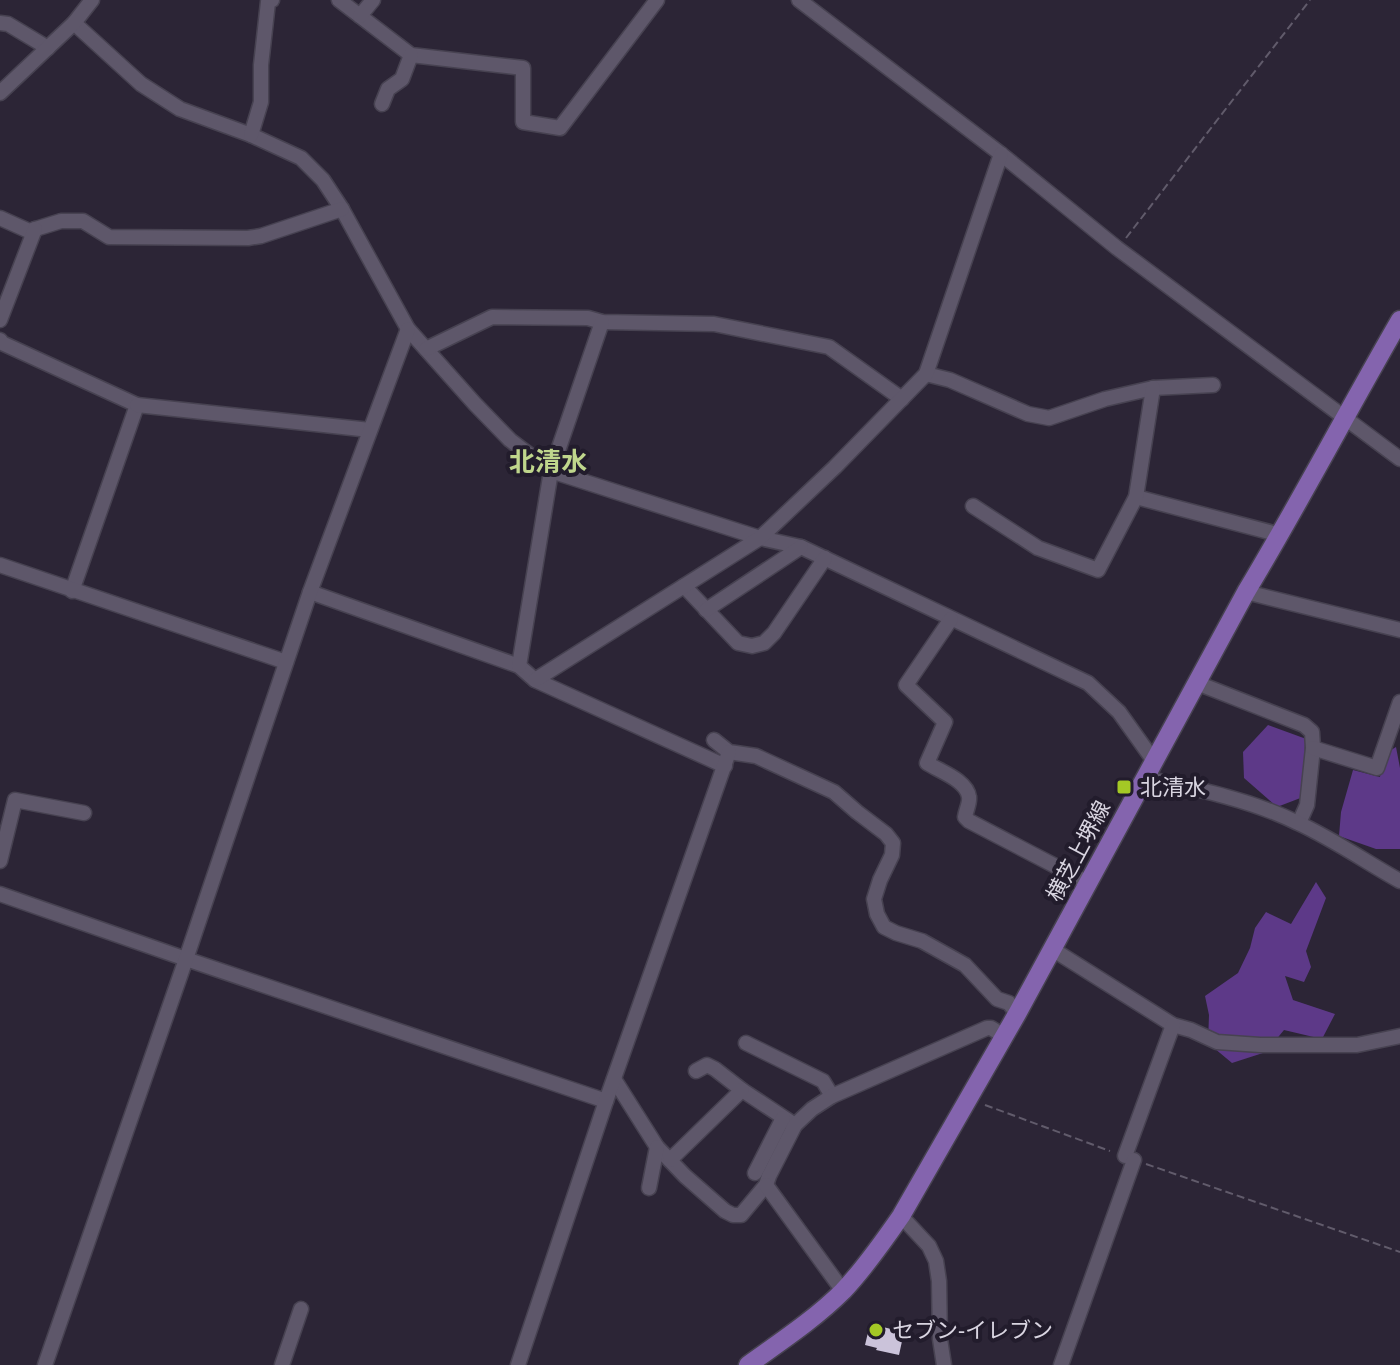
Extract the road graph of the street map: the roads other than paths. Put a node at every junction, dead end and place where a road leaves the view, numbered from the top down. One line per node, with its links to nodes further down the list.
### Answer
1 (92, 0): 9 (street)
2 (272, 0): 14 (street)
3 (339, 0): 7 (street)
4 (373, 0): 7 (street)
5 (657, 0): 11 (street)
6 (799, 0): 15 (street)
7 (360, 16): 11 (street)
8 (0, 23): 10 (street)
9 (74, 23): 10 (street); 14 (street)
10 (48, 48): 12 (street)
11 (411, 55): 13 (street)
12 (0, 93)
13 (382, 104)
14 (251, 135): 16 (street)
15 (1001, 154): 25 (street); 30 (street)
16 (342, 209): 18 (street); 22 (street)
17 (0, 218): 18 (street)
18 (35, 229): 19 (street)
19 (0, 320)
20 (1400, 320): 30 (main road, 横芝上堺線)
21 (602, 322): 24 (street); 28 (street); 33 (street)
22 (408, 329): 24 (street); 31 (street)
23 (1, 343): 29 (street)
24 (426, 349): 33 (street)
25 (926, 374): 27 (street); 28 (street)
26 (1213, 385): 27 (street)
27 (1153, 388): 34 (street)
28 (902, 399): 37 (street)
29 (137, 405): 31 (street); 42 (street)
30 (1345, 416): 32 (street); 36 (main road, 横芝上堺線)
31 (370, 430): 43 (street)
32 (1400, 459)
33 (551, 471): 37 (street); 49 (street)
34 (1136, 497): 35 (street); 36 (street)
35 (973, 506)
36 (1281, 535): 44 (main road, 横芝上堺線)
37 (760, 538): 38 (street); 41 (street)
38 (801, 547): 39 (street); 45 (street)
39 (825, 558): 45 (street); 46 (street)
40 (0, 565): 42 (street)
41 (684, 586): 45 (street); 50 (street)
42 (72, 591): 48 (street)
43 (310, 592): 48 (street); 49 (street)
44 (1246, 592): 47 (street); 51 (main road, 横芝上堺線)
45 (706, 610)
46 (951, 619): 56 (street); 62 (street)
47 (1400, 630)
48 (286, 662): 65 (street)
49 (519, 666): 50 (street)
50 (535, 680): 55 (street)
51 (1197, 683): 54 (street); 56 (main road, 横芝上堺線)
52 (1400, 702): 54 (street)
53 (714, 740): 55 (street)
54 (1313, 748): 59 (street)
55 (727, 759): 66 (street); 72 (street)
56 (1154, 761): 57 (main road, 横芝上堺線)
57 (1144, 778): 59 (street); 62 (main road, 横芝上堺線)
58 (84, 813): 60 (street)
59 (1299, 823): 61 (street)
60 (0, 861)
61 (1400, 881)
62 (1088, 883): 64 (main road, 横芝上堺線)
63 (0, 894): 65 (street)
64 (1052, 949): 66 (main road, 横芝上堺線); 67 (street)
65 (186, 959): 75 (street); 85 (street)
66 (1017, 1014): 68 (main road, 横芝上堺線)
67 (1173, 1025): 69 (street); 90 (street)
68 (1004, 1036): 74 (street); 82 (main road, 横芝上堺線)
69 (1400, 1036)
70 (746, 1043): 74 (street)
71 (696, 1071): 73 (street)
72 (614, 1079): 75 (street); 77 (street)
73 (742, 1090): 76 (street); 78 (street)
74 (832, 1096): 76 (street)
75 (606, 1101): 87 (street)
76 (789, 1121): 79 (street); 80 (street)
77 (657, 1147): 78 (street); 81 (street)
78 (670, 1160): 80 (street)
79 (755, 1173)
80 (766, 1185): 83 (street)
81 (649, 1188)
82 (901, 1216): 83 (main road, 横芝上堺線); 89 (street)
83 (843, 1291): 88 (main road, 横芝上堺線)
84 (301, 1309): 86 (street)
85 (45, 1365)
86 (282, 1365)
87 (518, 1365)
88 (748, 1365)
89 (944, 1365)
90 (1061, 1365)

